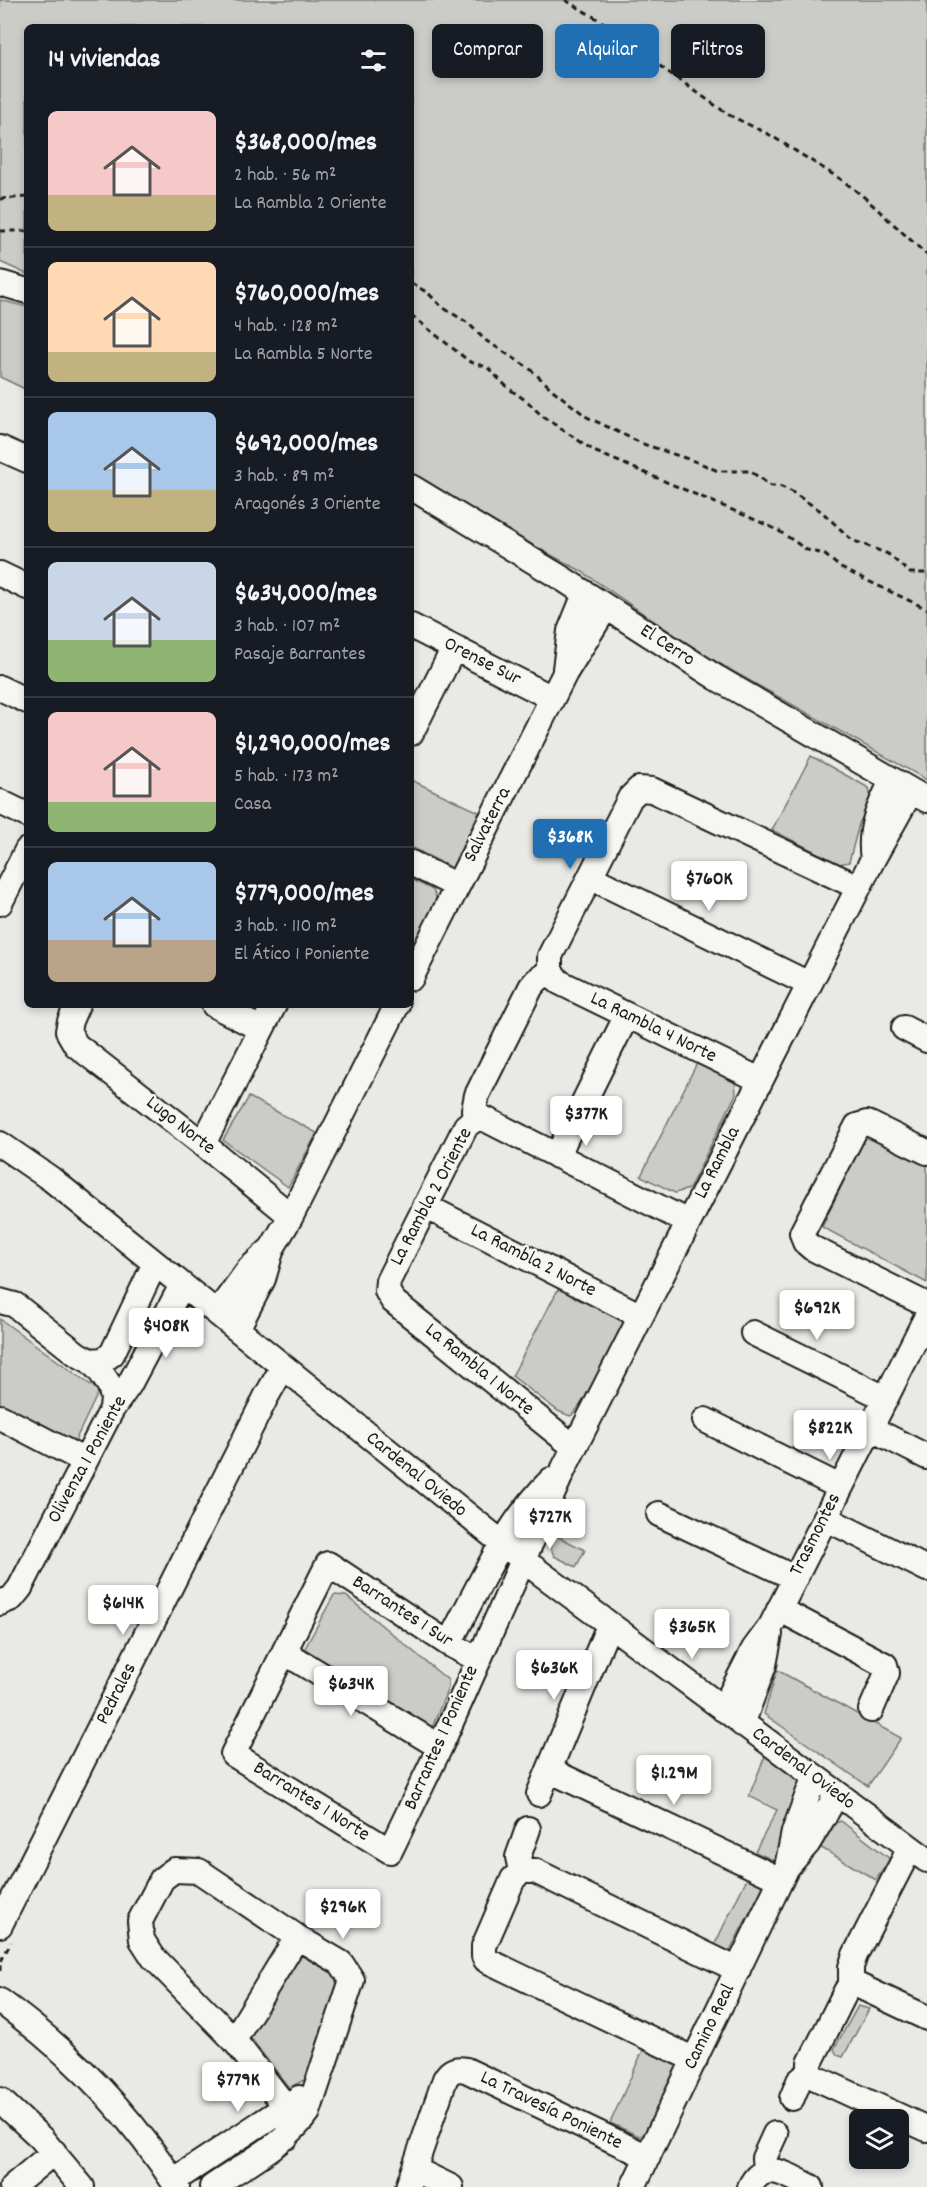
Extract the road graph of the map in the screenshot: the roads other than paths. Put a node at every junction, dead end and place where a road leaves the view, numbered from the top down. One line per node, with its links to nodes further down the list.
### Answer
1 (0, 284): 2 (street)
2 (24, 290)
3 (0, 448): 4 (street)
4 (24, 459)
5 (414, 489): 8 (street, El Cerro)
6 (0, 574): 7 (street)
7 (24, 586)
8 (585, 594): 9 (street, El Cerro); 12 (street, Salvaterra)
9 (606, 607): 12 (street, Salvaterra); 17 (street, El Cerro)
10 (414, 628): 11 (street, Orense Sur)
11 (454, 648): 14 (street, Orense Sur); 16 (street)
12 (565, 673): 14 (street, Salvaterra)
13 (0, 688): 15 (street)
14 (552, 698): 23 (street, Salvaterra)
15 (24, 700)
16 (414, 727)
17 (910, 791): 24 (street, La Rambla)
18 (0, 802): 19 (street)
19 (24, 814)
20 (24, 856): 25 (street)
21 (414, 864): 23 (street)
22 (591, 877): 24 (street); 26 (street); 28 (street)
23 (457, 886): 27 (street, Salvaterra)
24 (858, 887): 28 (street, La Rambla)
25 (0, 903)
26 (550, 971): 33 (street, La Rambla 4 Norte); 38 (street, La Rambla 2 Oriente)
27 (414, 972)
28 (809, 984): 37 (street, La Rambla)
29 (76, 1008): 40 (street, Lugo Norte)
30 (220, 1008): 35 (street)
31 (272, 1008): 35 (street)
32 (395, 1008): 44 (street)
33 (627, 1015): 37 (street, La Rambla 4 Norte); 42 (street)
34 (904, 1028): 36 (street)
35 (261, 1029): 40 (street)
36 (927, 1040)
37 (760, 1080): 45 (street, La Rambla)
38 (475, 1119): 42 (street); 43 (street, La Rambla 2 Oriente)
39 (0, 1144): 47 (street, Cardenal Oviedo)
40 (203, 1144): 44 (street, Lugo Norte)
41 (927, 1152): 51 (street)
42 (556, 1156): 45 (street)
43 (425, 1206): 49 (street, La Rambla 2 Oriente); 53 (street, La Rambla 2 Norte)
44 (291, 1216): 46 (street)
45 (688, 1222): 53 (street, La Rambla)
46 (272, 1248): 52 (street); 55 (street)
47 (156, 1263): 48 (street, Cardenal Oviedo); 58 (street)
48 (182, 1285): 52 (street, Cardenal Oviedo); 61 (street, Olivenza 1 Poniente)
49 (387, 1291): 65 (street, La Rambla 1 Norte)
50 (0, 1301): 58 (street)
51 (927, 1305)
52 (217, 1313): 55 (street, Cardenal Oviedo)
53 (641, 1316): 65 (street, La Rambla)
54 (927, 1316): 57 (street, Trasmontes)
55 (237, 1329): 59 (street, Cardenal Oviedo)
56 (753, 1333): 60 (street)
57 (921, 1341): 60 (street, Trasmontes)
58 (90, 1361): 61 (street)
59 (284, 1367): 71 (street, Cardenal Oviedo); 94 (street, Pedrales)
60 (885, 1398): 64 (street, Trasmontes)
61 (112, 1409): 67 (street, Olivenza 1 Poniente)
62 (0, 1417): 67 (street)
63 (705, 1420): 68 (street)
64 (870, 1428): 66 (street); 68 (street, Trasmontes)
65 (569, 1457): 71 (street, La Rambla); 72 (street, La Rambla)
66 (927, 1457)
67 (85, 1461): 75 (street, Olivenza 1 Poniente)
68 (840, 1487): 70 (street, Trasmontes)
69 (659, 1514): 74 (street)
70 (825, 1518): 73 (street); 74 (street, Trasmontes)
71 (503, 1545): 72 (street, Cardenal Oviedo); 78 (street, Barrantes 1 Poniente)
72 (523, 1560): 77 (street, Cardenal Oviedo); 80 (street, Barrantes 1 Poniente)
73 (927, 1569)
74 (795, 1578): 76 (street, Trasmontes)
75 (4, 1602)
76 (775, 1618): 81 (street, Trasmontes); 82 (street); 83 (street, Trasmontes)
77 (609, 1625): 81 (street, Cardenal Oviedo); 85 (street)
78 (449, 1644): 79 (street, Barrantes 1 Sur); 80 (street, Barrantes 1 Sur)
79 (284, 1652): 84 (street); 90 (street, Barrantes 1 Norte)
80 (477, 1659): 84 (street, Barrantes 1 Poniente)
81 (723, 1709): 83 (street, Cardenal Oviedo)
82 (872, 1710)
83 (742, 1724): 86 (street, Cardenal Oviedo)
84 (440, 1747): 90 (street, Barrantes 1 Poniente)
85 (549, 1770): 87 (street); 93 (street)
86 (814, 1778): 88 (street, Cardenal Oviedo); 93 (street, Camino Real)
87 (538, 1794)
88 (837, 1794): 91 (street, Cardenal Oviedo); 93 (street, Camino Real)
89 (528, 1829): 92 (street)
90 (390, 1851)
91 (918, 1854): 97 (street)
92 (521, 1871): 96 (street); 101 (street)
93 (784, 1874): 96 (street, Camino Real)
94 (0, 1925)
95 (297, 1937): 100 (street); 100 (street); 103 (street)
96 (738, 1970): 101 (street, Camino Real)
97 (851, 1986): 99 (street); 102 (street)
98 (0, 2001): 114 (street)
99 (927, 2018)
100 (234, 2040): 106 (street)
101 (695, 2060): 111 (street, Camino Real)
102 (810, 2072): 104 (street); 107 (street)
103 (320, 2080): 106 (street); 109 (street)
104 (792, 2098)
105 (0, 2100): 110 (street)
106 (286, 2107): 109 (street); 114 (street)
107 (927, 2129)
108 (775, 2134): 113 (street)
109 (286, 2137): 117 (street)
110 (54, 2152): 115 (street); 116 (street)
111 (648, 2157): 112 (street, La Travesía Poniente); 119 (street, Camino Real)
112 (411, 2178): 118 (street)
113 (758, 2179): 120 (street)
114 (175, 2184)
115 (12, 2187)
116 (82, 2187)
117 (212, 2187)
118 (450, 2187)
119 (633, 2187)
120 (812, 2187)

